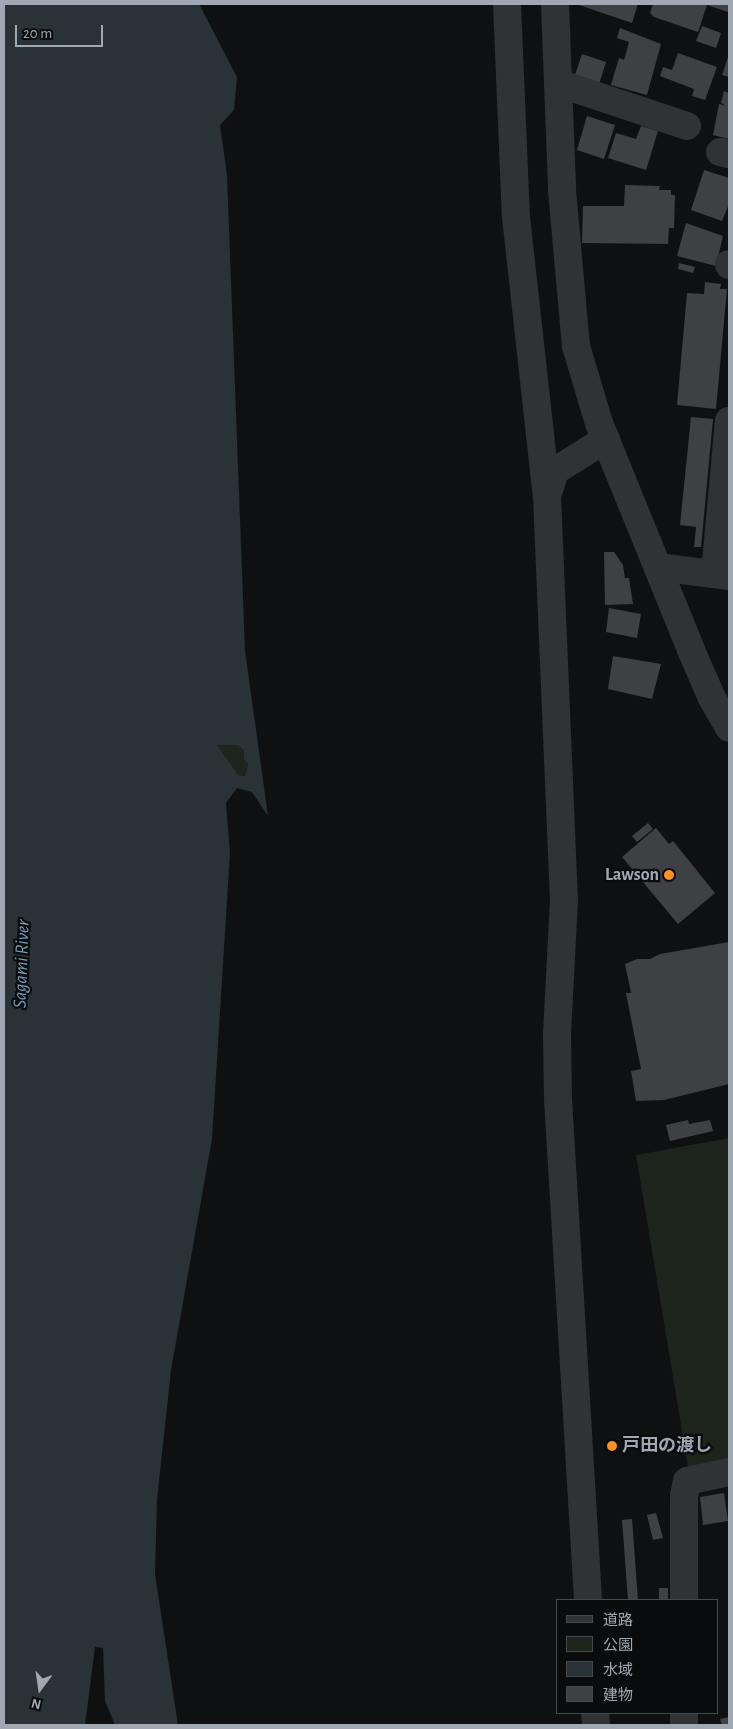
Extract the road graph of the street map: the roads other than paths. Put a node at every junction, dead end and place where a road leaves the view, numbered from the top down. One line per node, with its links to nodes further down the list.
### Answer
1 (507, 4): 7 (street)
2 (555, 4): 3 (street)
3 (558, 83): 4 (street); 6 (street)
4 (672, 113)
5 (729, 421): 9 (street)
6 (606, 439): 7 (street); 8 (street)
7 (547, 496): 12 (street)
8 (658, 567): 9 (street); 10 (street)
9 (722, 575)
10 (729, 727)
11 (729, 1472): 13 (street)
12 (588, 1599)
13 (684, 1599)

